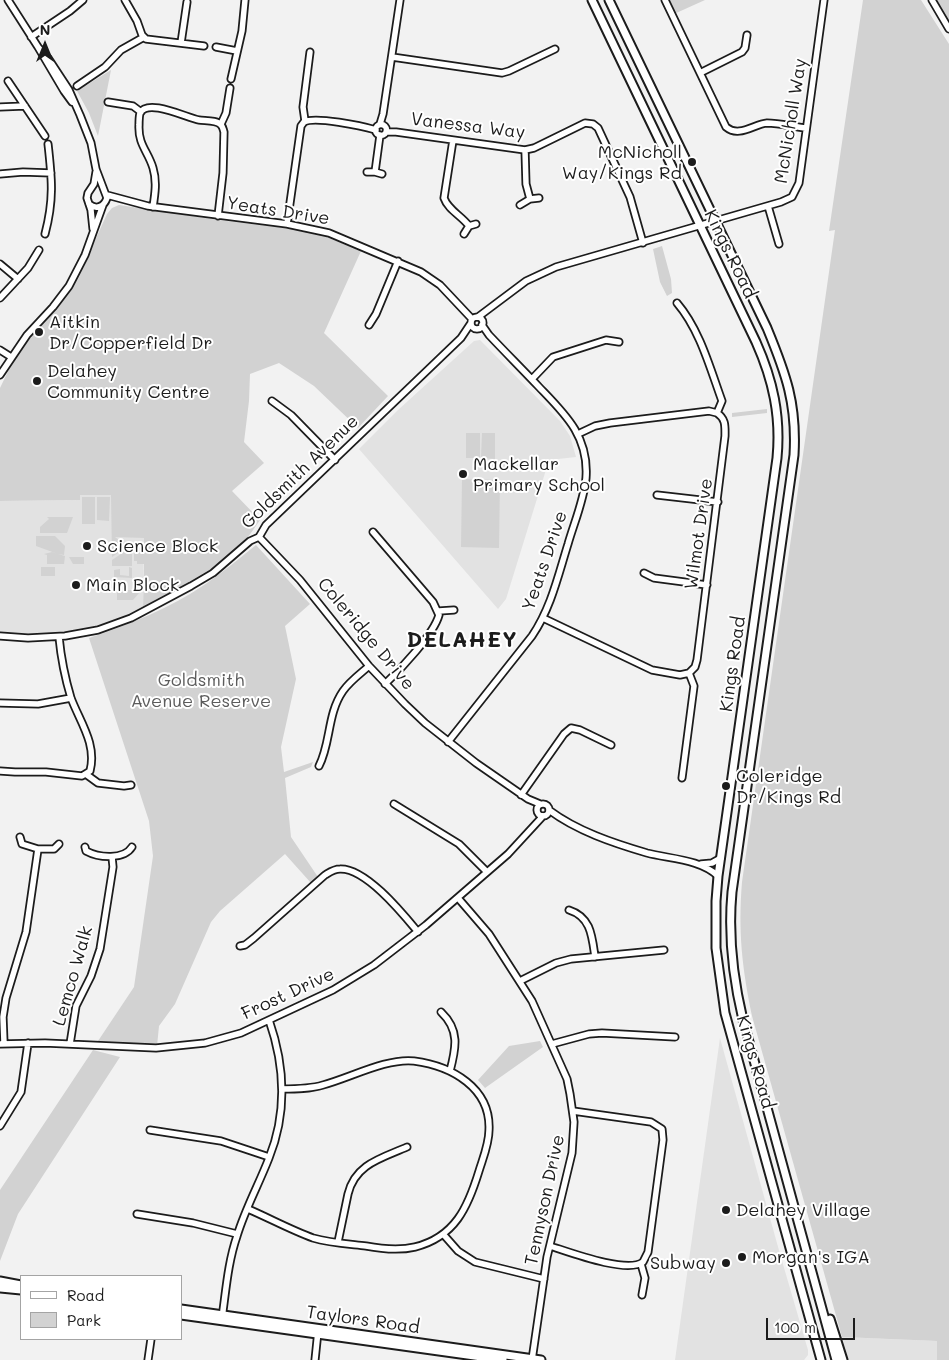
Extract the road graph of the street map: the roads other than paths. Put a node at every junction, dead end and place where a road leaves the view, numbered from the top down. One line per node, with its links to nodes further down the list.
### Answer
1 (8, 0): 14 (street)
2 (83, 0): 14 (street)
3 (125, 0): 15 (street)
4 (245, 0): 20 (street)
5 (400, 0): 22 (street)
6 (592, 0): 61 (main road, Kings Road)
7 (609, 0): 57 (main road, Kings Road)
8 (665, 0): 23 (street)
9 (824, 0): 34 (street, McNicholl Way)
10 (932, 0): 12 (street)
11 (187, 2): 16 (street)
12 (949, 29)
13 (747, 34): 23 (street)
14 (31, 37): 40 (street)
15 (144, 37): 16 (street); 26 (street)
16 (181, 43): 17 (street)
17 (204, 46)
18 (216, 47): 20 (street)
19 (555, 49): 22 (street)
20 (237, 51): 24 (street)
21 (310, 52): 32 (street)
22 (392, 57): 35 (street)
23 (700, 73): 34 (street)
24 (231, 78)
25 (8, 81): 29 (street)
26 (77, 86)
27 (230, 88): 33 (street)
28 (108, 102): 31 (street)
29 (25, 106): 30 (street); 36 (street)
30 (0, 108)
31 (141, 112): 33 (street); 55 (street)
32 (305, 121): 35 (street, Vanessa Way); 58 (street)
33 (221, 124): 56 (street)
34 (806, 128): 54 (street, McNicholl Way)
35 (381, 129): 37 (street, Vanessa Way); 42 (street)
36 (45, 136)
37 (453, 140): 39 (street, Vanessa Way); 60 (street)
38 (48, 144): 43 (street)
39 (525, 150): 49 (street); 65 (street, Vanessa Way)
40 (96, 169): 46 (street); 47 (street)
41 (367, 172): 42 (street)
42 (375, 172): 45 (street)
43 (52, 173): 44 (street); 63 (street)
44 (0, 174)
45 (382, 174)
46 (92, 188): 47 (street); 51 (street)
47 (105, 193): 50 (street, Yeats Drive); 52 (street)
48 (539, 198): 49 (street)
49 (530, 200): 53 (street)
50 (126, 201): 52 (street, Yeats Drive); 55 (street, Yeats Drive)
51 (89, 204): 52 (street); 62 (street)
52 (104, 205): 62 (street)
53 (520, 205)
54 (768, 206): 57 (street, McNicholl Way); 66 (street)
55 (153, 207): 56 (street, Yeats Drive)
56 (218, 216): 58 (street, Yeats Drive)
57 (715, 221): 61 (street, Goldsmith Avenue); 150 (main road, Kings Road)
58 (287, 224): 68 (street, Yeats Drive)
59 (476, 224): 60 (street)
60 (469, 226): 64 (street)
61 (700, 226): 65 (street, Goldsmith Avenue); 116 (main road, Kings Road)
62 (93, 231): 77 (street)
63 (45, 234)
64 (464, 234)
65 (643, 243): 73 (street, Goldsmith Avenue)
66 (779, 244)
67 (39, 250): 70 (street)
68 (398, 261): 73 (street, Yeats Drive); 74 (street)
69 (0, 264): 70 (street)
70 (18, 278): 71 (street)
71 (0, 298)
72 (676, 303): 81 (street, Wilmot Drive)
73 (476, 323): 79 (street, Yeats Drive); 83 (street, Goldsmith Avenue)
74 (369, 325)
75 (619, 342): 79 (street)
76 (0, 350): 77 (street)
77 (11, 357): 78 (street)
78 (0, 375)
79 (532, 379): 82 (street, Yeats Drive)
80 (272, 401): 83 (street)
81 (717, 413): 82 (street); 85 (street, Wilmot Drive)
82 (578, 434): 92 (street, Yeats Drive)
83 (335, 460): 87 (street, Goldsmith Avenue)
84 (657, 495): 85 (street)
85 (718, 502): 89 (street, Wilmot Drive)
86 (373, 532): 91 (street)
87 (259, 537): 94 (street, Goldsmith Avenue); 95 (street, Coleridge Drive)
88 (644, 573): 89 (street)
89 (707, 585): 96 (street, Wilmot Drive)
90 (454, 610): 91 (street)
91 (439, 611): 97 (street)
92 (543, 618): 96 (street); 100 (street, Yeats Drive)
93 (0, 636): 94 (street, Goldsmith Avenue)
94 (59, 637): 98 (street)
95 (369, 666): 97 (street, Coleridge Drive); 102 (street)
96 (689, 673): 105 (street)
97 (385, 684): 100 (street, Coleridge Drive)
98 (71, 698): 99 (street); 104 (street)
99 (0, 703)
100 (448, 742): 107 (street, Coleridge Drive)
101 (611, 745): 107 (street)
102 (319, 766)
103 (0, 771): 104 (street)
104 (87, 775): 106 (street)
105 (682, 778)
106 (131, 785)
107 (521, 795): 109 (street, Coleridge Drive)
108 (394, 804): 118 (street)
109 (542, 811): 117 (street, Coleridge Drive); 118 (street, Frost Drive)
110 (20, 837): 114 (street)
111 (59, 844): 114 (street)
112 (85, 847): 115 (street)
113 (132, 847): 115 (street)
114 (38, 849): 131 (street)
115 (112, 857): 132 (street, Lemco Walk)
116 (721, 858): 117 (street, Coleridge Drive); 119 (main road, Kings Road)
117 (699, 864): 119 (street, Coleridge Drive)
118 (487, 872): 120 (street, Frost Drive)
119 (718, 876): 166 (main road, Kings Road)
120 (458, 898): 122 (street, Frost Drive); 126 (street, Tennyson Drive)
121 (568, 910): 125 (street)
122 (418, 932): 123 (street); 128 (street, Frost Drive)
123 (240, 946)
124 (664, 950): 125 (street)
125 (595, 957): 126 (street)
126 (520, 981): 133 (street, Tennyson Drive)
127 (441, 1012): 134 (street)
128 (269, 1020): 132 (street, Frost Drive); 135 (street)
129 (675, 1037): 133 (street)
130 (28, 1043): 131 (street, Frost Drive); 132 (street, Frost Drive); 137 (street)
131 (2, 1044)
132 (70, 1044)
133 (552, 1044): 136 (street, Tennyson Drive)
134 (450, 1071): 135 (street); 144 (street)
135 (282, 1089): 140 (street)
136 (573, 1111): 146 (street, Tennyson Drive); 147 (street)
137 (0, 1126)
138 (150, 1130): 140 (street)
139 (407, 1147): 145 (street)
140 (270, 1157): 141 (street)
141 (248, 1209): 143 (street); 145 (street)
142 (137, 1214): 143 (street)
143 (237, 1234): 157 (street)
144 (443, 1234): 145 (street); 148 (street)
145 (338, 1242)
146 (550, 1246): 147 (street); 148 (street, Tennyson Drive)
147 (640, 1264): 154 (street)
148 (544, 1279): 161 (street, Tennyson Drive)
149 (0, 1281): 151 (main road)
150 (816, 1282): 167 (main road, Kings Road); 168 (main road)
151 (20, 1285)
152 (0, 1288): 153 (main road)
153 (20, 1290)
154 (642, 1295)
155 (182, 1309): 157 (main road, Taylors Road)
156 (182, 1315): 157 (main road, Taylors Road)
157 (222, 1318): 158 (main road, Taylors Road)
158 (318, 1331): 160 (main road, Taylors Road); 163 (street)
159 (151, 1340): 162 (street)
160 (479, 1356): 161 (main road, Taylors Road); 164 (main road, Taylors Road)
161 (532, 1359): 165 (main road, Taylors Road)
162 (148, 1360)
163 (315, 1360)
164 (503, 1360)
165 (541, 1360)
166 (821, 1360)
167 (836, 1360)
168 (843, 1360)

